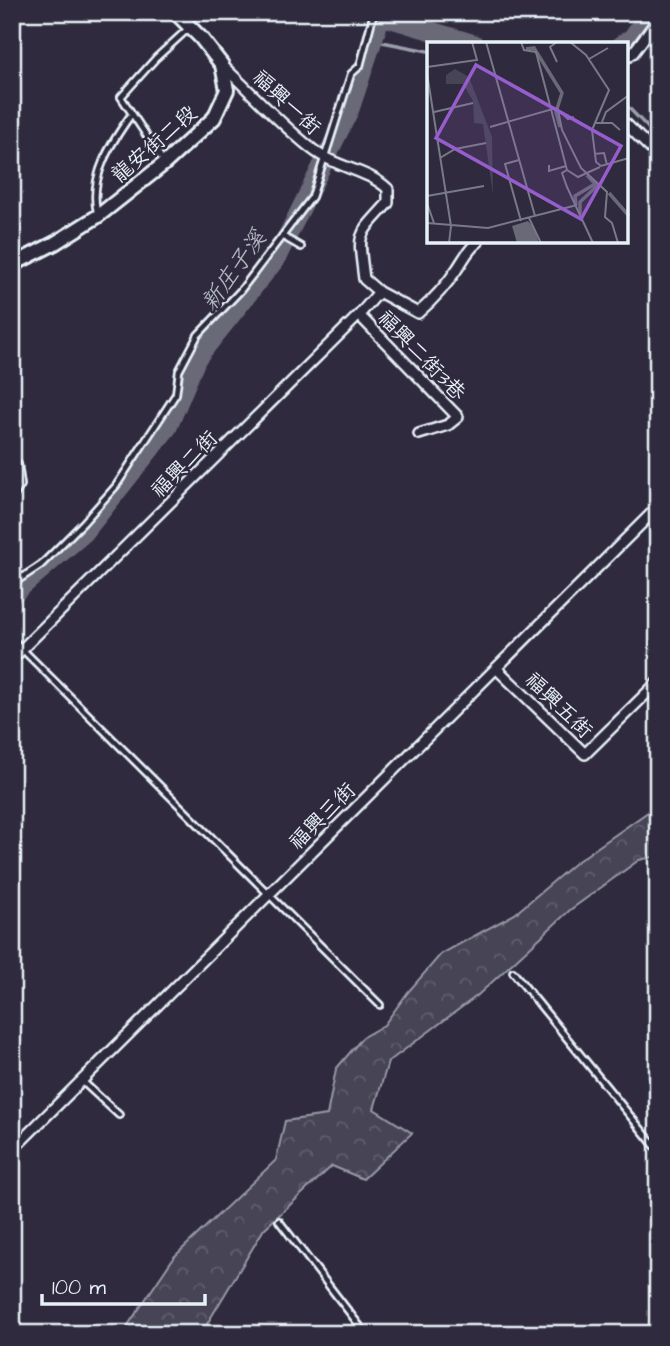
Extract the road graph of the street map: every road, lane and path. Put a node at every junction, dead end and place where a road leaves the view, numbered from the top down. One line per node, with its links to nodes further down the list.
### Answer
1 (175, 12): 4 (street)
2 (374, 12): 10 (lane)
3 (658, 19): 5 (street)
4 (190, 27): 6 (street); 7 (lane)
5 (628, 56)
6 (222, 65): 10 (street, 福興一街); 11 (street, 龍安街二段)
7 (131, 115): 11 (lane); 12 (lane)
8 (628, 126): 9 (street)
9 (658, 156)
10 (329, 159): 13 (lane); 17 (street, 福興一街)
11 (165, 163): 12 (street, 龍安街二段)
12 (98, 216): 16 (street, 龍安街二段)
13 (282, 236): 15 (lane); 23 (lane)
14 (477, 243): 17 (street)
15 (300, 247)
16 (12, 265)
17 (379, 292): 18 (street, 福興二街)
18 (359, 315): 19 (street, 福興二街3巷); 25 (street, 福興二街)
19 (419, 434)
20 (12, 462): 21 (lane)
21 (12, 499)
22 (658, 507): 27 (street, 福興三街)
23 (12, 584)
24 (12, 639): 25 (lane)
25 (22, 649): 26 (street, 福興二街); 29 (lane)
26 (12, 659)
27 (496, 668): 28 (street, 福興五街); 29 (street, 福興三街)
28 (658, 682)
29 (268, 895): 31 (lane); 32 (street, 福興三街)
30 (513, 972): 35 (lane)
31 (380, 1005)
32 (82, 1081): 33 (lane); 34 (street, 福興三街)
33 (119, 1115)
34 (12, 1150)
35 (658, 1150)
36 (279, 1221): 37 (lane)
37 (366, 1334)

